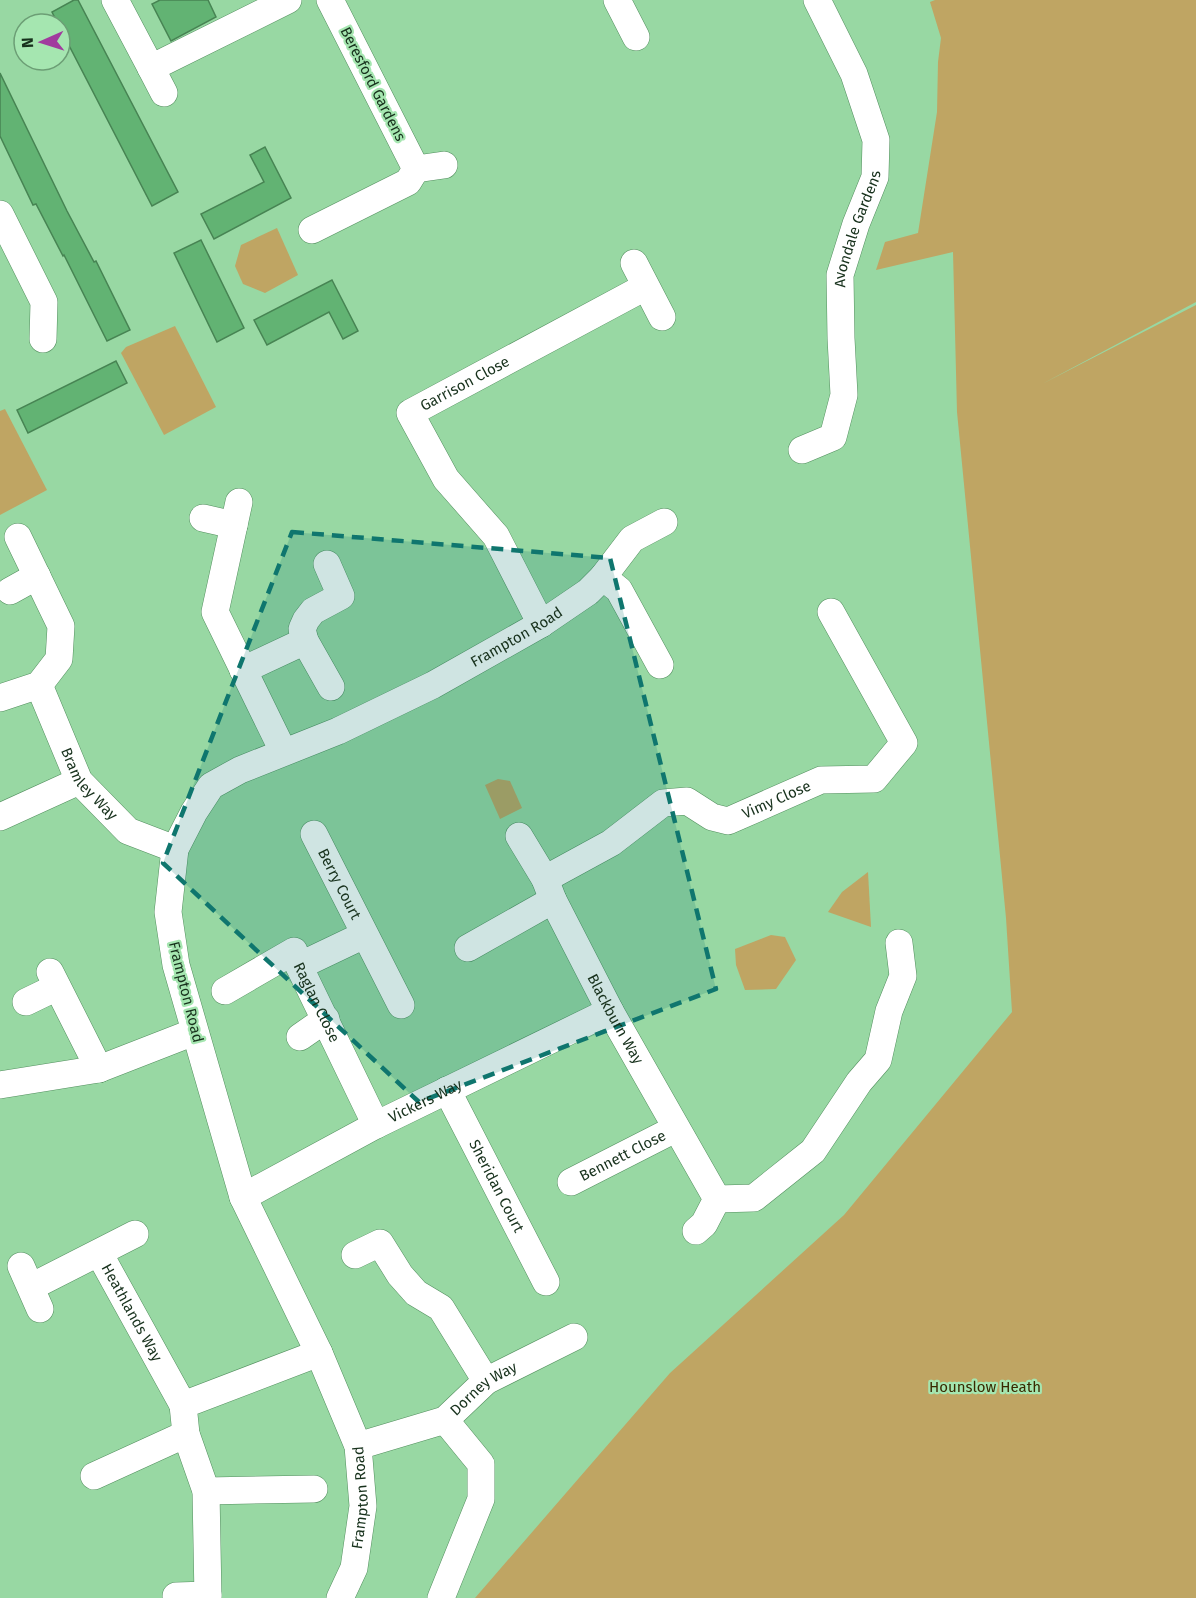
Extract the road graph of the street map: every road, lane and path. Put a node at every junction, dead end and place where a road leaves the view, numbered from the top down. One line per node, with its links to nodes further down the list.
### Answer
1 (115, 0): 7 (street)
2 (288, 0): 7 (street)
3 (330, 0): 10 (street, Beresford Gardens)
4 (617, 0): 6 (street)
5 (817, 0): 15 (street, Avondale Gardens)
6 (636, 37)
7 (152, 68): 8 (street)
8 (164, 93)
9 (444, 165): 10 (street)
10 (416, 169): 12 (street)
11 (0, 214): 14 (street)
12 (312, 230)
13 (662, 317): 24 (street, Garrison Close)
14 (43, 339)
15 (802, 450)
16 (203, 518): 27 (street)
17 (664, 522): 21 (street, Frampton Road)
18 (18, 537): 20 (street)
19 (327, 564): 25 (street)
20 (37, 576): 22 (street); 28 (street)
21 (595, 585): 24 (street, Frampton Road); 26 (street)
22 (10, 591)
23 (831, 612): 37 (street, Vimy Close)
24 (541, 624): 31 (street, Frampton Road)
25 (305, 641): 27 (street); 29 (street)
26 (660, 665)
27 (243, 670): 31 (street)
28 (39, 685): 30 (street); 32 (street, Bramley Way)
29 (331, 687)
30 (0, 698)
31 (283, 751): 36 (street, Frampton Road)
32 (79, 782): 33 (street); 36 (street, Bramley Way)
33 (0, 817)
34 (314, 834): 38 (street, Berry Court)
35 (519, 836): 37 (street, Blackburn Way)
36 (175, 849): 47 (street, Frampton Road)
37 (549, 890): 40 (street); 45 (street, Blackburn Way)
38 (364, 935): 41 (street, Berry Court); 44 (street, Berry Court)
39 (900, 943): 56 (street)
40 (468, 948)
41 (299, 966): 42 (street, Raglan Close); 46 (street, Raglan Close)
42 (225, 991)
43 (26, 1002): 49 (street)
44 (400, 1005)
45 (610, 1011): 51 (street, Vickers Way); 53 (street, Blackburn Way)
46 (326, 1019): 48 (street); 52 (street, Raglan Close)
47 (194, 1032): 49 (street); 55 (street, Frampton Road)
48 (300, 1037)
49 (99, 1069): 50 (street)
50 (0, 1085)
51 (447, 1090): 52 (street, Vickers Way); 61 (street, Sheridan Court)
52 (376, 1125): 55 (street, Vickers Way)
53 (675, 1129): 54 (street, Bennett Close); 56 (street, Blackburn Way)
54 (571, 1182)
55 (243, 1197): 64 (street, Frampton Road)
56 (717, 1199): 57 (street)
57 (696, 1231)
58 (135, 1234): 59 (street, Heathlands Way)
59 (99, 1253): 62 (street); 66 (street, Heathlands Way)
60 (355, 1255): 65 (street)
61 (546, 1282)
62 (31, 1287)
63 (574, 1338): 65 (street, Dorney Way)
64 (319, 1353): 66 (street); 69 (street, Frampton Road)
65 (486, 1381): 67 (street, Dorney Way)
66 (183, 1405): 68 (street, Heathlands Way)
67 (445, 1420): 69 (street, Dorney Way); 76 (street)
68 (186, 1434): 70 (street); 72 (street, Heathlands Way)
69 (358, 1446): 75 (street, Frampton Road)
70 (94, 1476)
71 (314, 1489): 72 (street)
72 (206, 1491): 74 (street, Heathlands Way)
73 (176, 1596): 74 (street)
74 (208, 1596)
75 (340, 1598)
76 (441, 1598)

